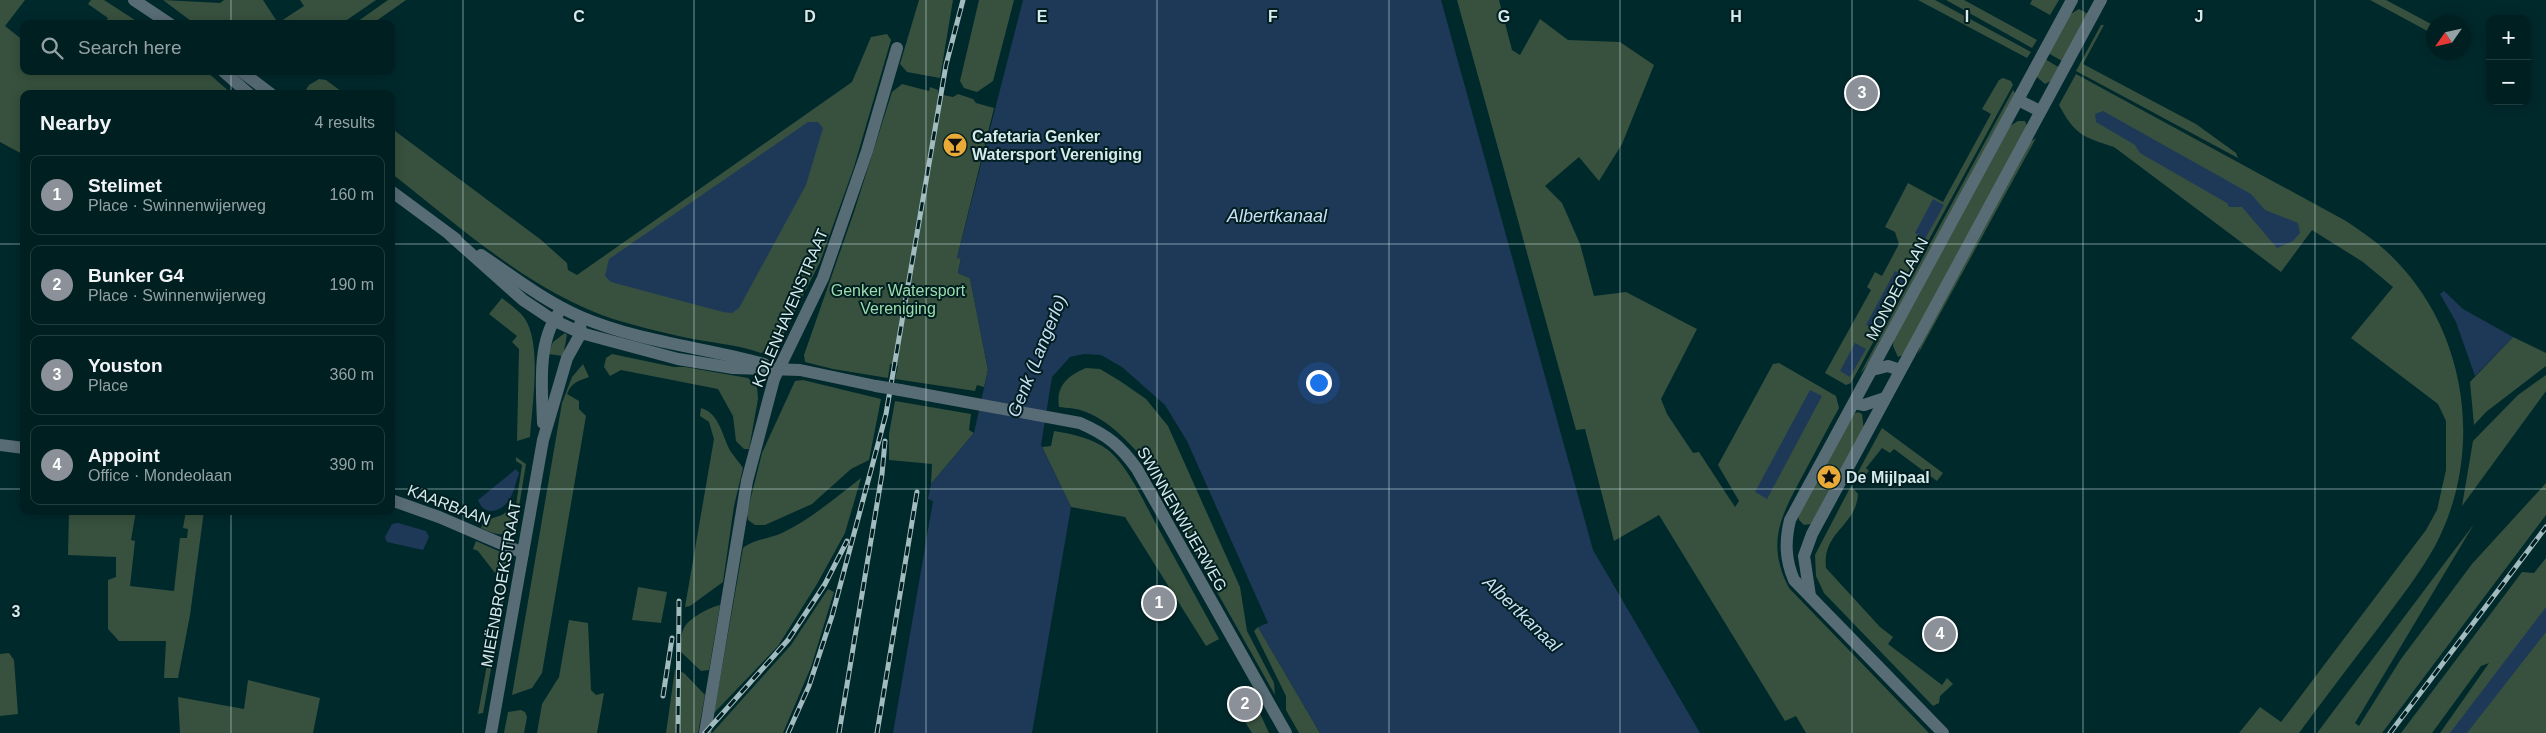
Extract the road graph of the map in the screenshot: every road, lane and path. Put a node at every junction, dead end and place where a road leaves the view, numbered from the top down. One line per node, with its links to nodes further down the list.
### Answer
1 (134, 0): 4 (street)
2 (2072, 0): 10 (street, MONDEOLAAN)
3 (2101, 0): 11 (street)
4 (164, 20)
5 (897, 48): 18 (street, KOLENHAVENSTRAAT)
6 (228, 75): 8 (street)
7 (246, 75): 9 (street)
8 (244, 90)
9 (265, 90)
10 (2018, 100): 11 (street); 19 (street, MONDEOLAAN)
11 (2040, 111): 20 (street)
12 (395, 194): 13 (street, SWINNENWIJERWEG)
13 (450, 236): 14 (street, SWINNENWIJERWEG); 16 (street, SWINNENWIJERWEG)
14 (562, 308): 15 (street, SWINNENWIJERWEG); 16 (street, MIEËNBROEKSTRAAT)
15 (580, 317): 17 (street); 18 (street, SWINNENWIJERWEG)
16 (553, 320): 17 (street, SWINNENWIJERWEG); 23 (street, MIEËNBROEKSTRAAT)
17 (581, 333): 18 (street, SWINNENWIJERWEG); 23 (street, MIEËNBROEKSTRAAT)
18 (779, 368): 30 (street, KOLENHAVENSTRAAT); 31 (street, SWINNENWIJERWEG, bridge)
19 (1872, 370): 20 (street); 22 (street, MONDEOLAAN)
20 (1900, 370): 21 (street)
21 (1885, 398): 22 (street); 28 (street)
22 (1854, 403): 28 (street, MONDEOLAAN)
23 (543, 440): 27 (street, MIEËNBROEKSTRAAT)
24 (0, 445): 25 (street)
25 (20, 448)
26 (395, 501): 27 (street, KAARBAAN)
27 (523, 553): 29 (street, MIEËNBROEKSTRAAT)
28 (1810, 596): 32 (street, MONDEOLAAN)
29 (490, 733)
30 (705, 733)
31 (1286, 733)
32 (1942, 733)

